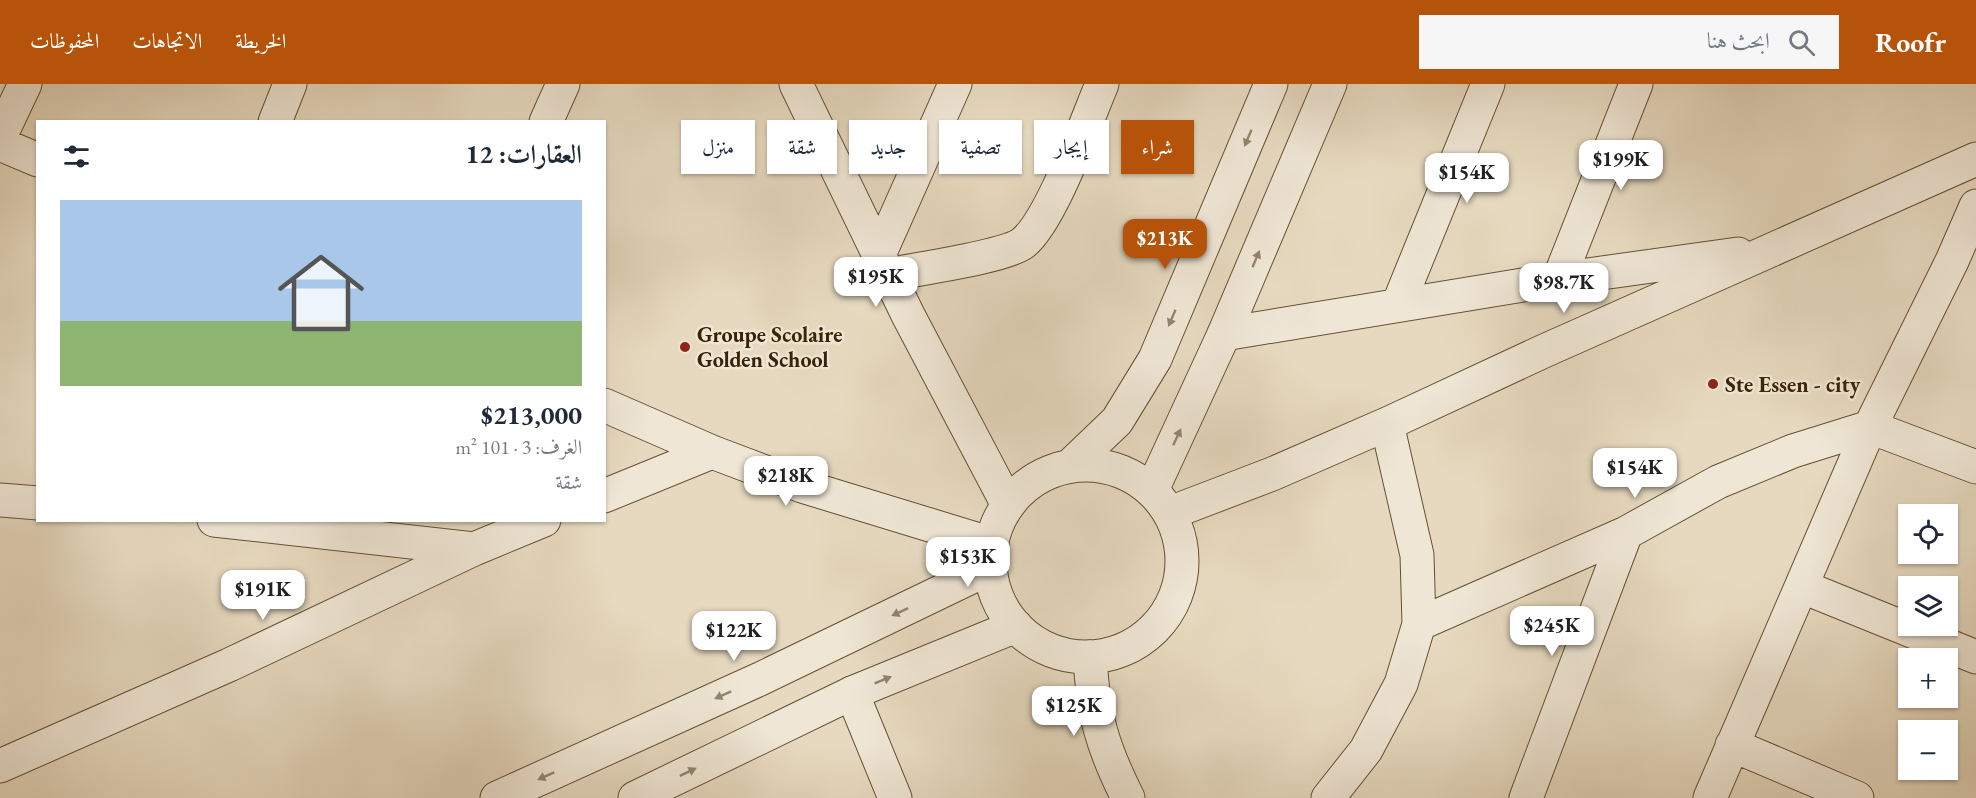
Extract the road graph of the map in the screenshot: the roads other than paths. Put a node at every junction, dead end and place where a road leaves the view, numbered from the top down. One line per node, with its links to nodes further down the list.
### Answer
1 (25, 84): 13 (street)
2 (290, 84): 11 (street)
3 (563, 84): 12 (street)
4 (796, 84): 20 (street)
5 (955, 84): 20 (street)
6 (1102, 84): 20 (street)
7 (1271, 84): 28 (street, one-way to 28)
8 (1330, 84): 23 (street, one-way to 8)
9 (1488, 84): 22 (street)
10 (1636, 84): 21 (street)
11 (276, 120)
12 (547, 120)
13 (0, 137)
14 (0, 144): 15 (street)
15 (36, 159)
16 (1976, 159): 18 (street)
17 (1976, 206): 19 (street)
18 (1776, 249): 21 (street); 25 (street)
19 (1964, 264): 26 (street)
20 (884, 265): 34 (street)
21 (1558, 279): 22 (street)
22 (1398, 305): 23 (street)
23 (1224, 334): 32 (street, one-way to 23)
24 (606, 406): 27 (street)
25 (1387, 424): 32 (street); 41 (street)
26 (1870, 427): 29 (street); 37 (street); 40 (street)
27 (712, 452): 30 (street); 39 (street)
28 (1070, 466): 32 (street); 34 (street)
29 (1976, 466)
30 (606, 495)
31 (0, 500): 33 (street)
32 (1161, 502): 43 (street)
33 (36, 503)
34 (1008, 505): 39 (street)
35 (232, 522): 38 (street)
36 (539, 522): 38 (street)
37 (1626, 533): 41 (street); 53 (street)
38 (474, 549): 47 (street)
39 (991, 556): 42 (street); 49 (street, one-way to 49)
40 (1803, 587): 44 (street); 46 (street)
41 (1419, 624): 48 (street)
42 (1016, 626): 43 (street); 45 (street, one-way to 42)
43 (1090, 657): 52 (street)
44 (1976, 657)
45 (852, 693): 50 (street, one-way to 45); 51 (street)
46 (1731, 745): 54 (street); 55 (street)
47 (0, 766)
48 (1333, 796)
49 (497, 798)
50 (635, 798)
51 (895, 798)
52 (1128, 798)
53 (1526, 798)
54 (1710, 798)
55 (1857, 798)

